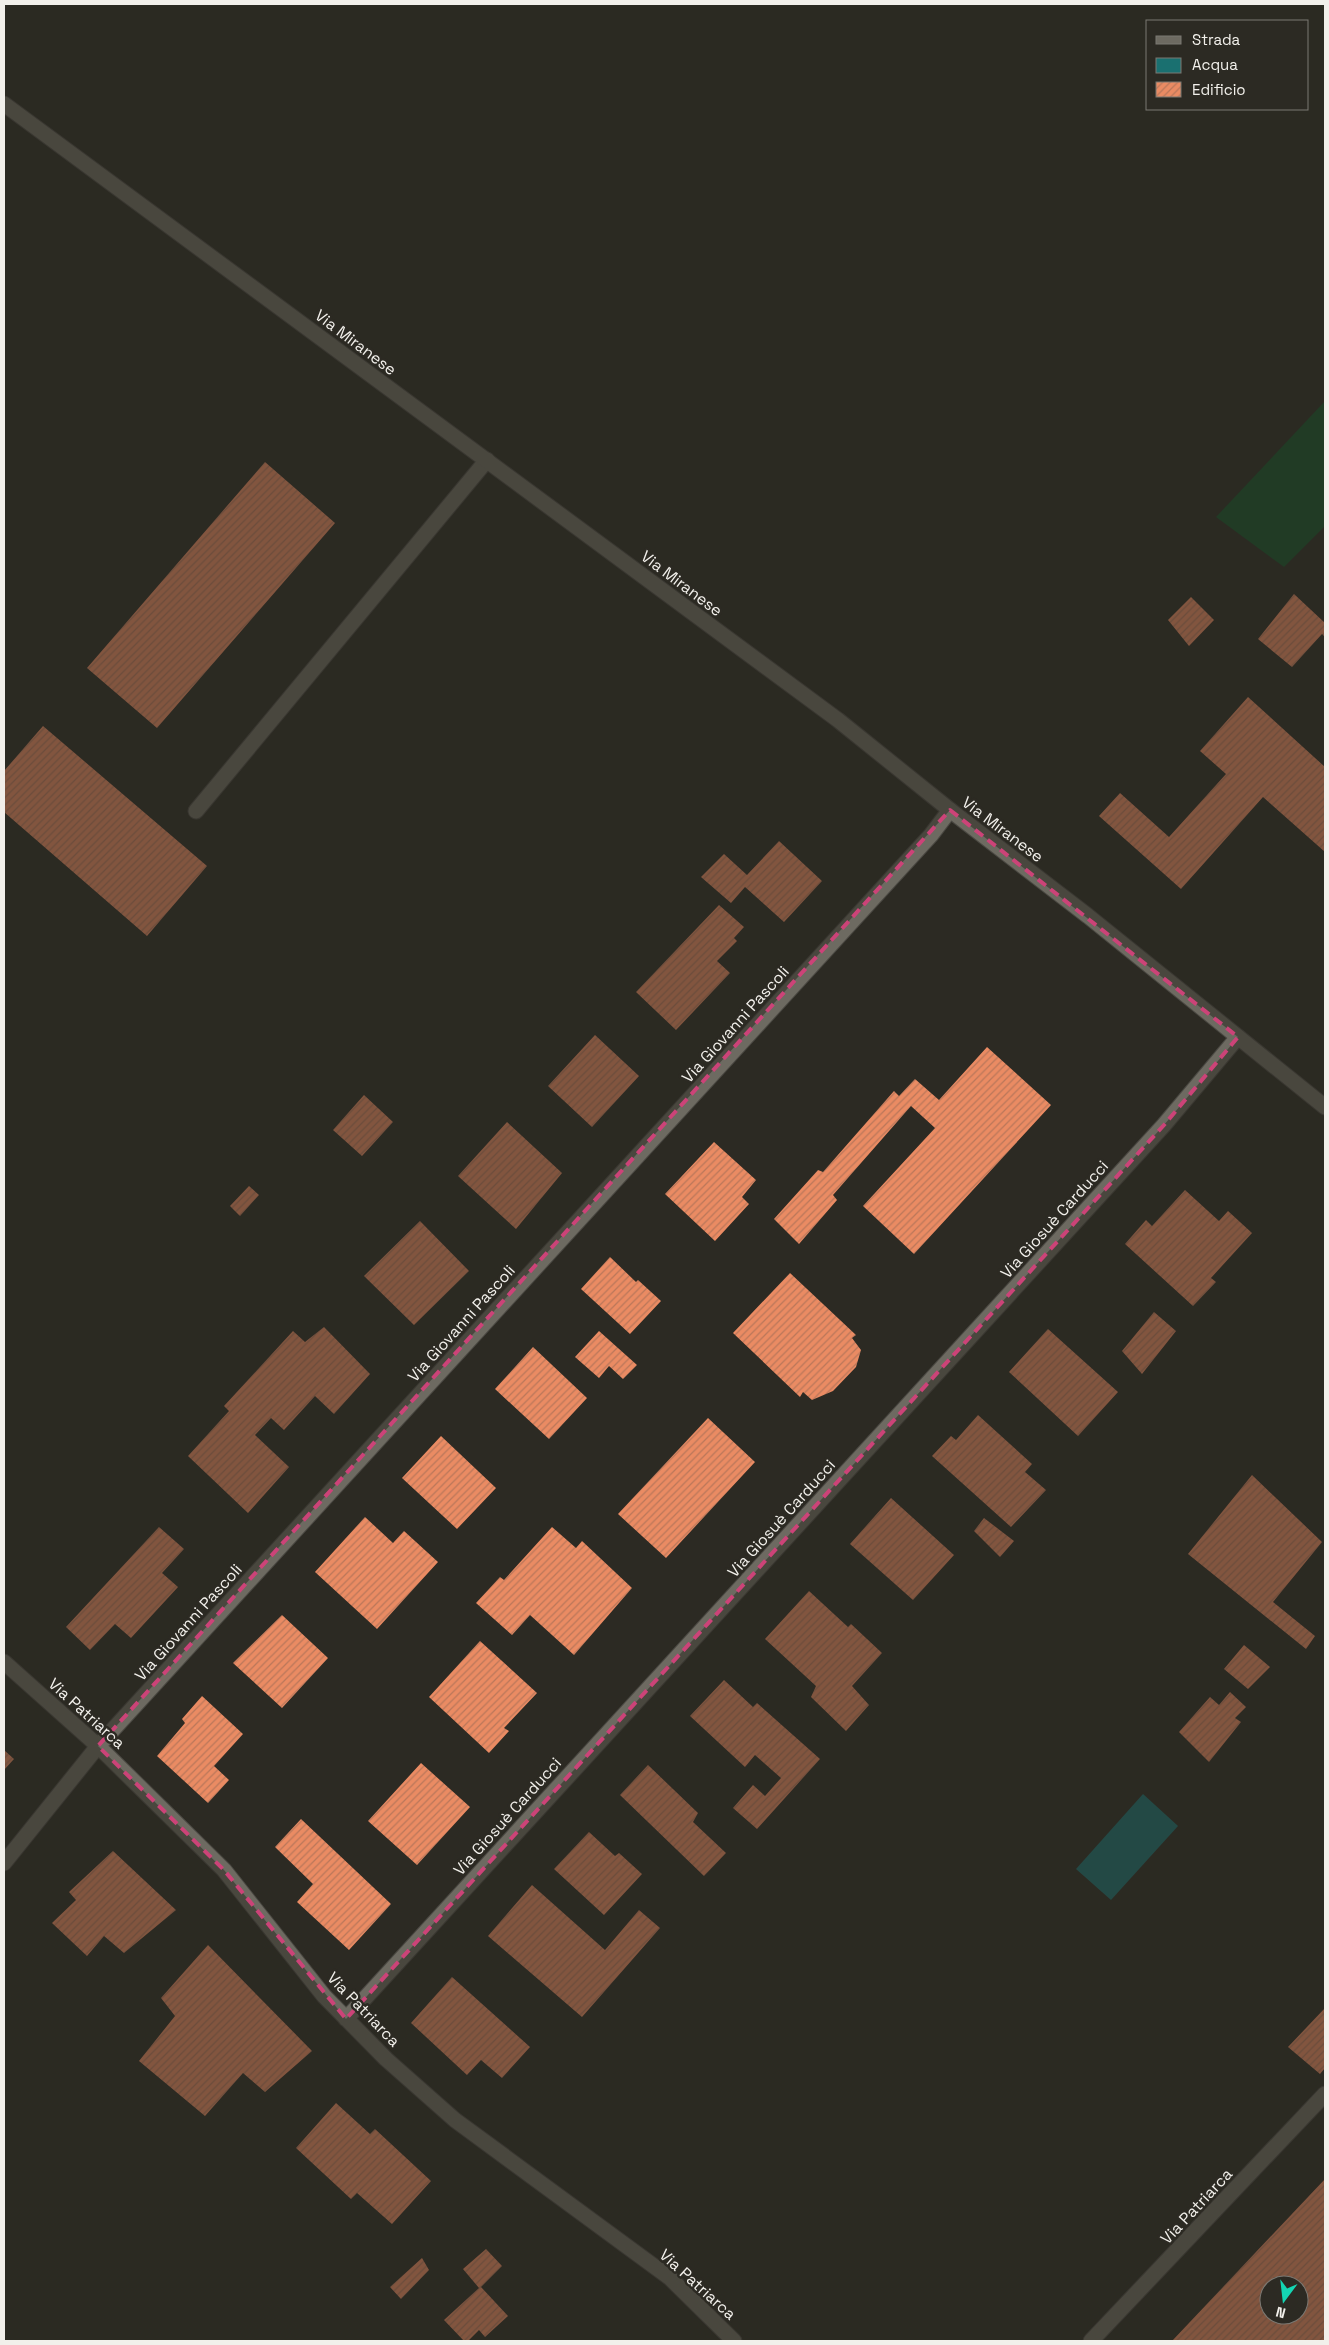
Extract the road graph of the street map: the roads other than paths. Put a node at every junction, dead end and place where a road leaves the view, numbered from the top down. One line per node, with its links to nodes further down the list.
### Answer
1 (4, 104): 2 (street, Via Miranese)
2 (487, 460): 3 (street, Via Miranese); 4 (street)
3 (950, 810): 5 (street, Via Miranese); 8 (street, Via Giovanni Pascoli)
4 (196, 811)
5 (1238, 1037): 6 (street, Via Miranese); 10 (street, Via Giosuè Carducci)
6 (1325, 1108)
7 (4, 1662): 8 (street, Via Patriarca)
8 (98, 1746): 9 (street, Via Giovanni Pascoli); 10 (street, Via Patriarca)
9 (4, 1863)
10 (346, 2019): 12 (street, Via Patriarca)
11 (1325, 2094): 13 (street, Via Patriarca)
12 (734, 2341)
13 (1091, 2341)

